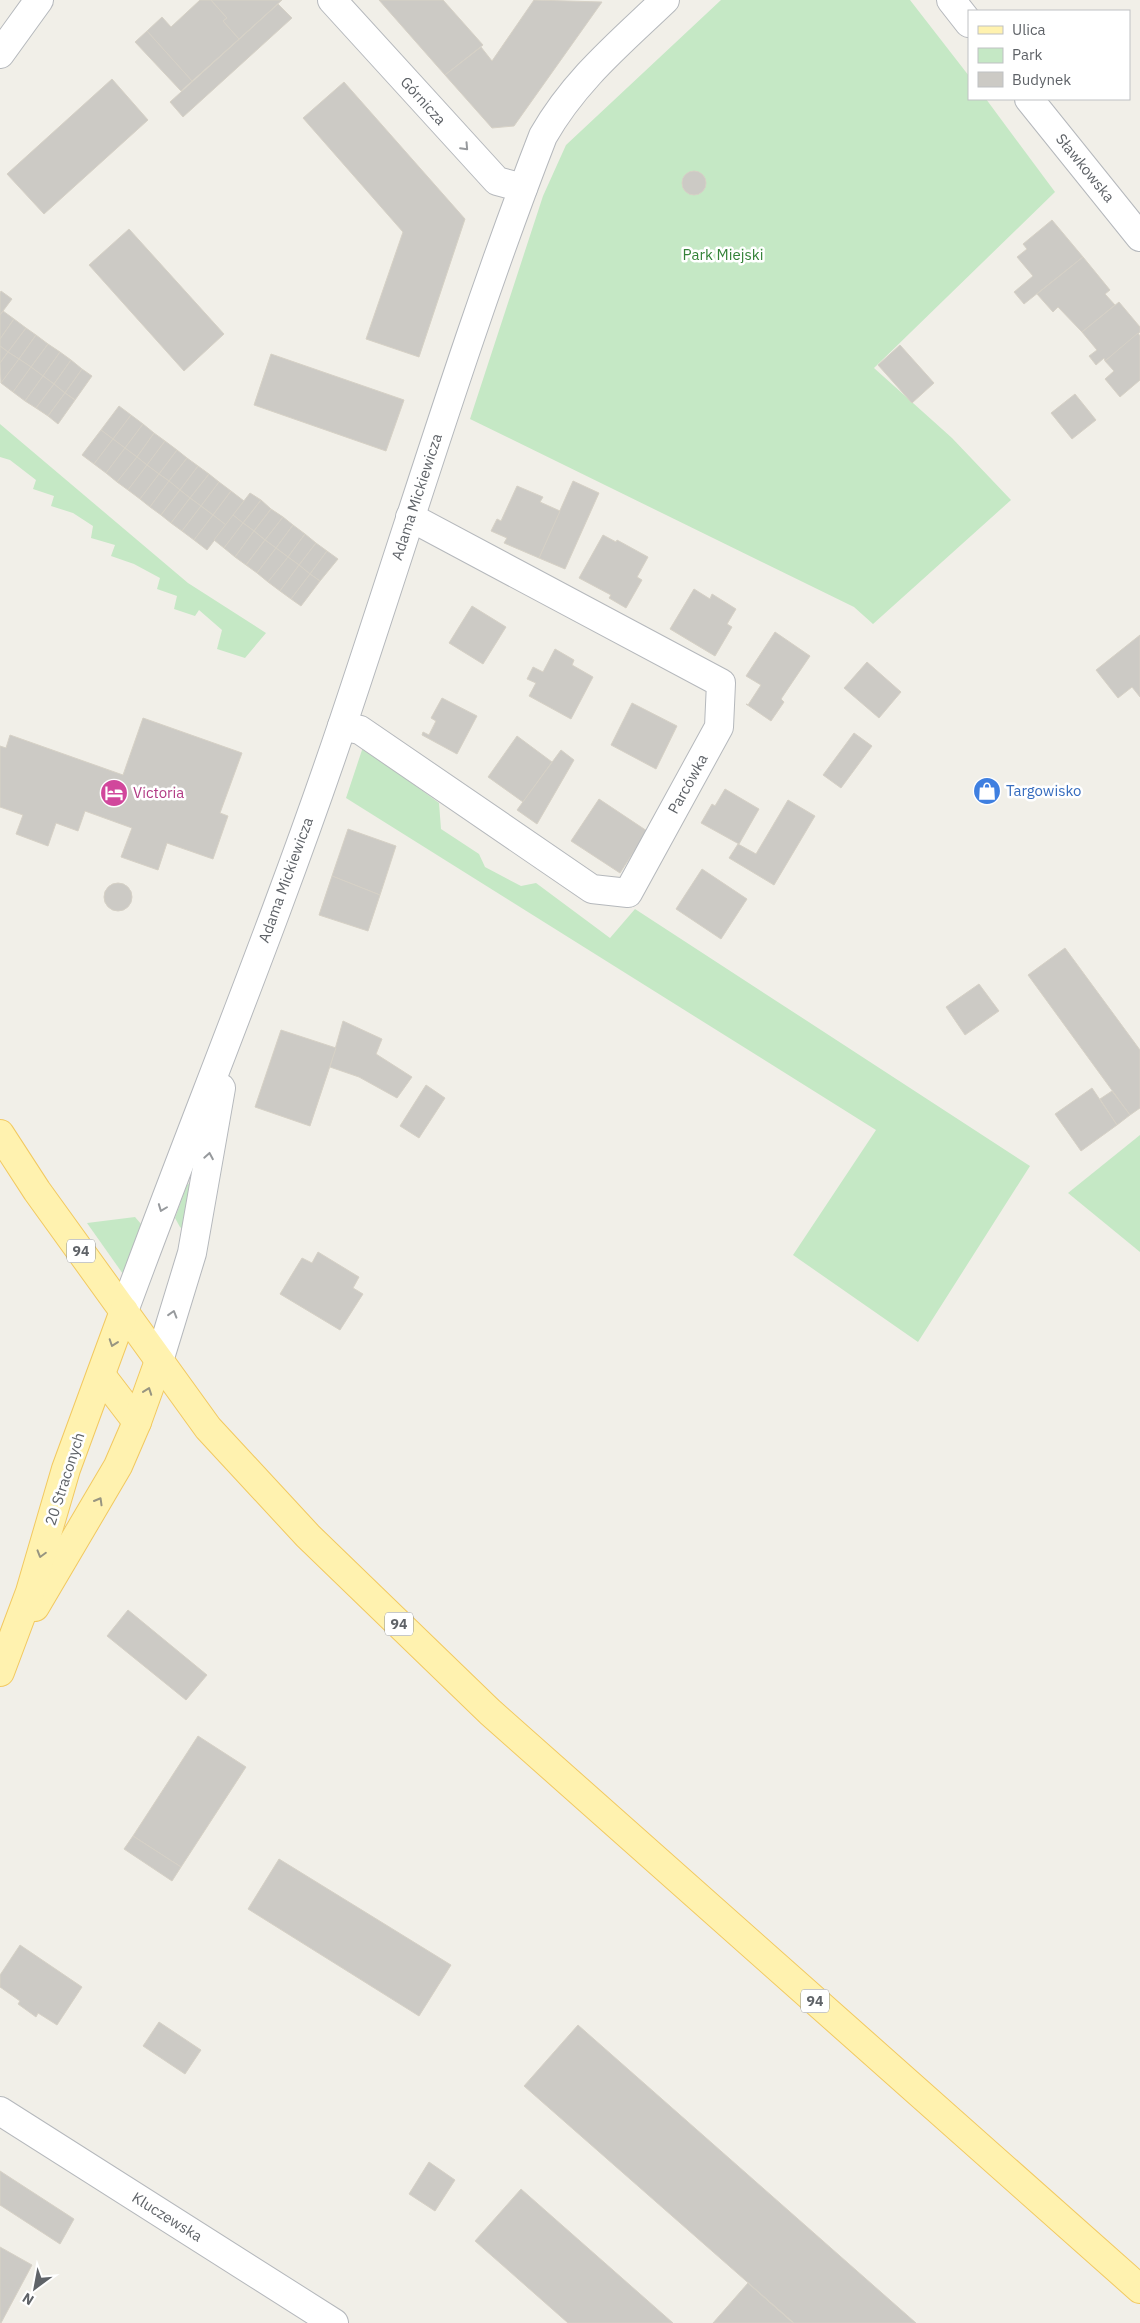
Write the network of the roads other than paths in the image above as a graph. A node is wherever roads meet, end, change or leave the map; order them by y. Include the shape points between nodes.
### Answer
1 (39, 0) edge
2 (332, 0) edge
3 (665, 0) edge
4 (950, 0) edge
5 (968, 22) edge
6 (0, 54) edge
7 (1030, 100) edge
8 (523, 188) junction
9 (1140, 237) edge
10 (410, 517) junction
11 (342, 726) junction
12 (231, 1032) junction
13 (0, 1134) edge
14 (124, 1311) junction
15 (159, 1361) junction
16 (101, 1376) junction
17 (137, 1422) junction
18 (3, 1655) edge
19 (0, 2110) edge
20 (1140, 2289) edge
21 (334, 2323) edge

1 - 6 street
2 -> 8 street, Górnicza via 497,181
3 - 8 street, Adama Mickiewicza via 582,79 560,106 543,136
4 - 5 street
7 - 9 street, Sławkowska
8 - 10 street, Adama Mickiewicza
10 - 11 street, Adama Mickiewicza
10 - 11 street, Parcówka via 721,683 719,727 628,892 592,889 360,730
11 - 12 street, Adama Mickiewicza
12 -> 14 street, Adama Mickiewicza
15 -> 12 street, Adama Mickiewicza via 192,1253
13 - 14 main road, 94
14 - 15 main road, 94
14 -> 16 main road, 20 Straconych
17 -> 15 main road, 20 Straconych
15 - 20 main road, 94 via 208,1428 272,1498 490,1712
16 - 17 main road
16 -> 18 main road, 20 Straconych via 66,1469 30,1592
18 -> 17 main road, 20 Straconych via 100,1498
19 - 21 street, Kluczewska

